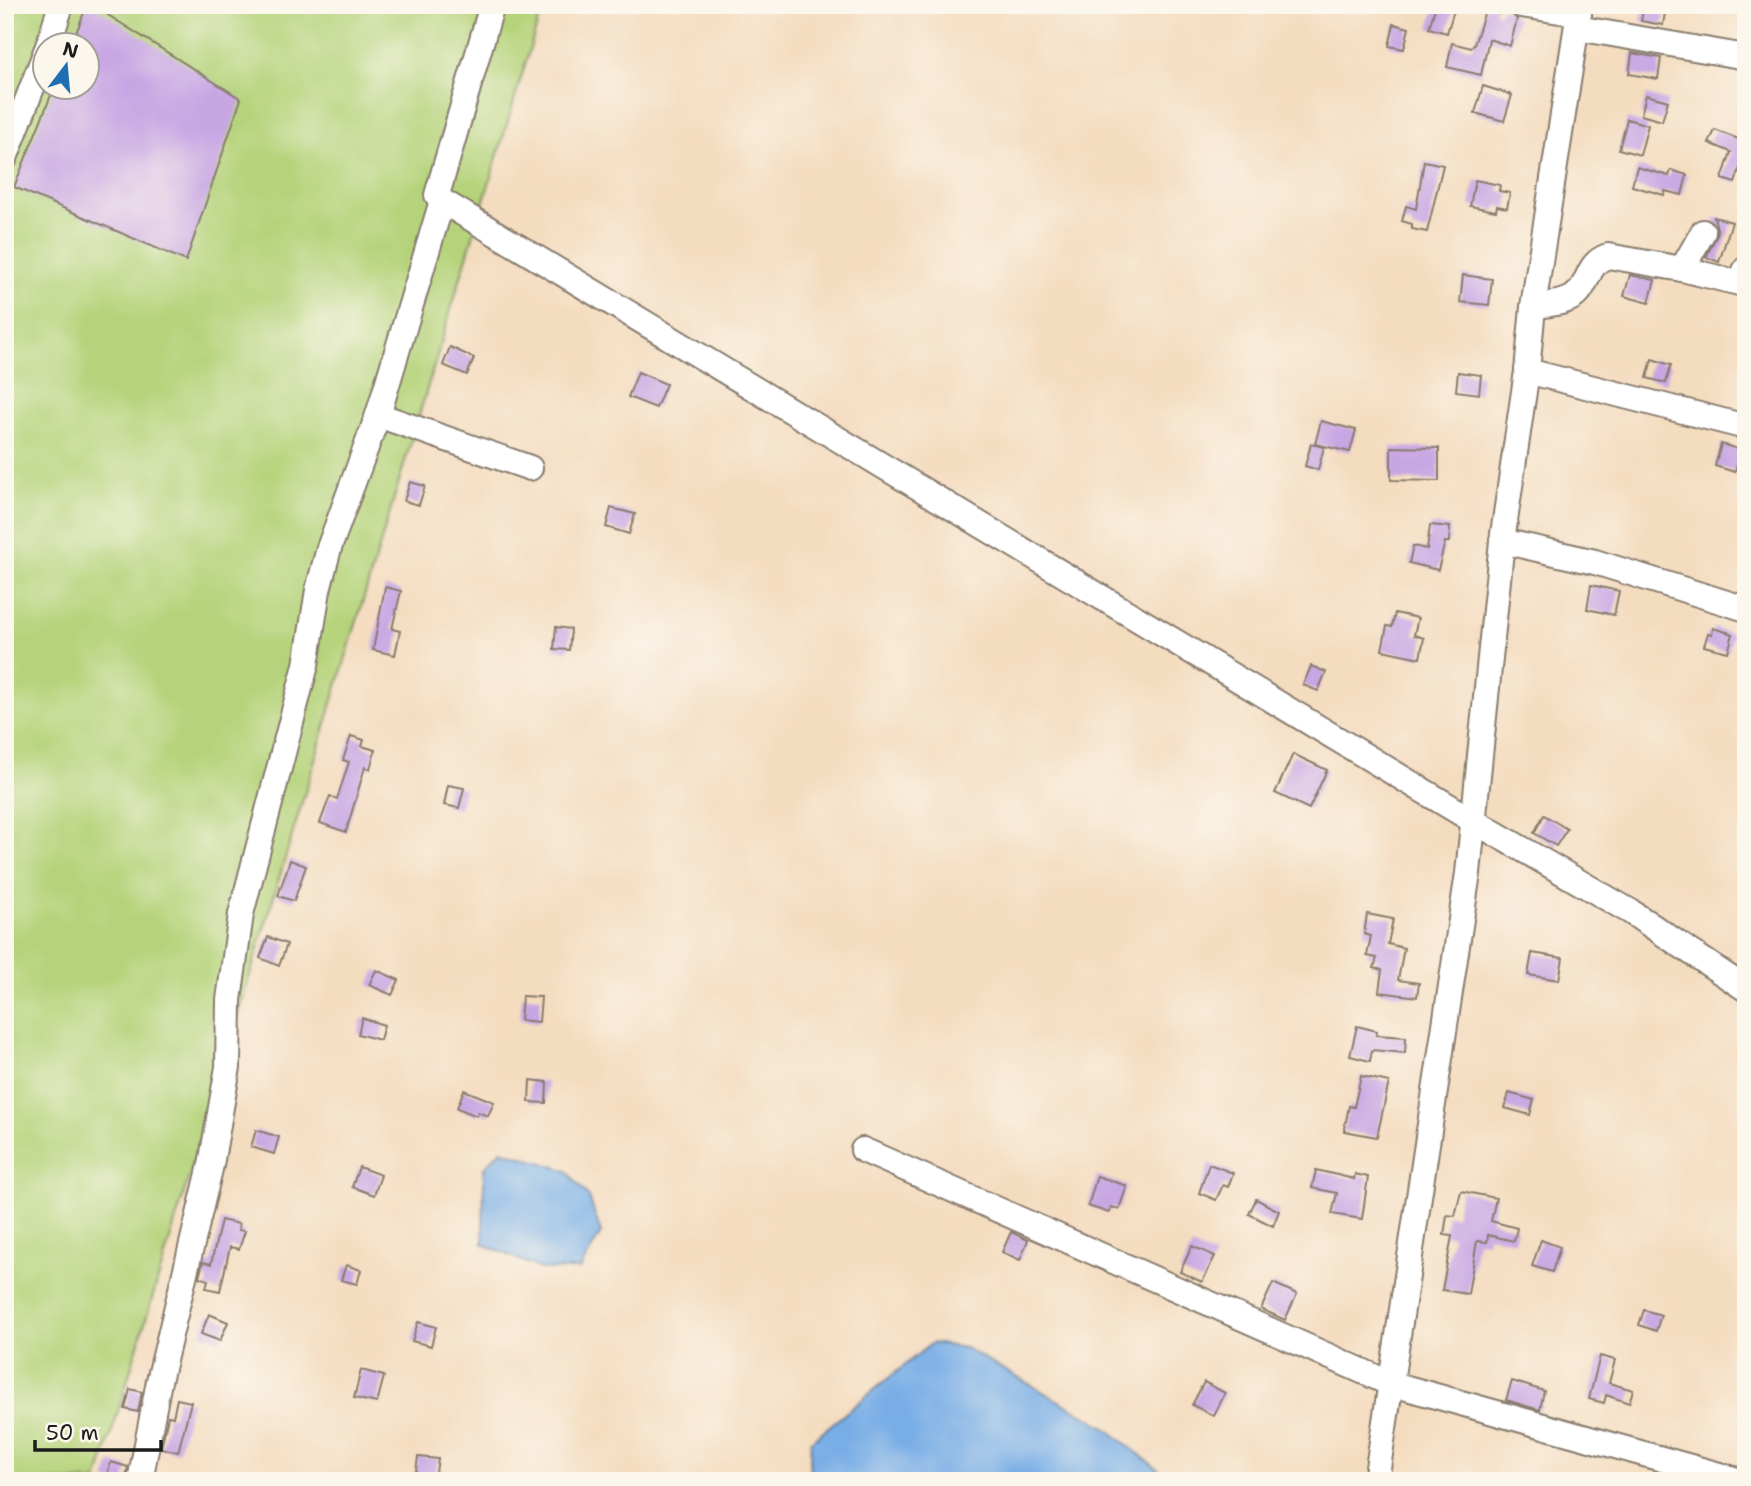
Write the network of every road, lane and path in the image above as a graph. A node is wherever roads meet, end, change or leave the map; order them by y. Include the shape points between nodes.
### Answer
1 (61, 5) edge
2 (492, 5) edge
3 (1521, 5) edge
4 (1578, 16) edge
5 (52, 32) edge
6 (1746, 57) edge
7 (32, 88) edge
8 (5, 158) edge
9 (442, 201) junction
10 (1703, 232) dead end
11 (1682, 269) junction
12 (1746, 269) edge
13 (1533, 307) junction
14 (1527, 371) junction
15 (378, 415) junction
16 (1746, 427) edge
17 (530, 468) dead end
18 (1502, 541) junction
19 (1746, 609) edge
20 (1472, 820) junction
21 (1746, 989) edge
22 (863, 1150) dead end
23 (1389, 1383) junction
24 (140, 1481) edge
25 (1376, 1481) edge
26 (1741, 1481) edge

1 - 5 street
2 - 9 street via 437,195
3 - 4 street
4 - 6 street
4 - 13 street
7 - 8 street
9 - 15 street
9 - 20 street
10 - 11 street
11 - 12 street via 1739,284
11 - 13 street via 1608,256 1593,265 1577,294
13 - 14 street
14 - 16 street
14 - 18 street
15 - 17 street
15 - 24 street via 317,590 306,665 241,914 229,1000 228,1067 211,1166
18 - 19 street via 1619,569
18 - 20 street
20 - 21 street via 1631,912
20 - 23 street via 1468,873
22 - 23 street
23 - 25 street
23 - 26 street

